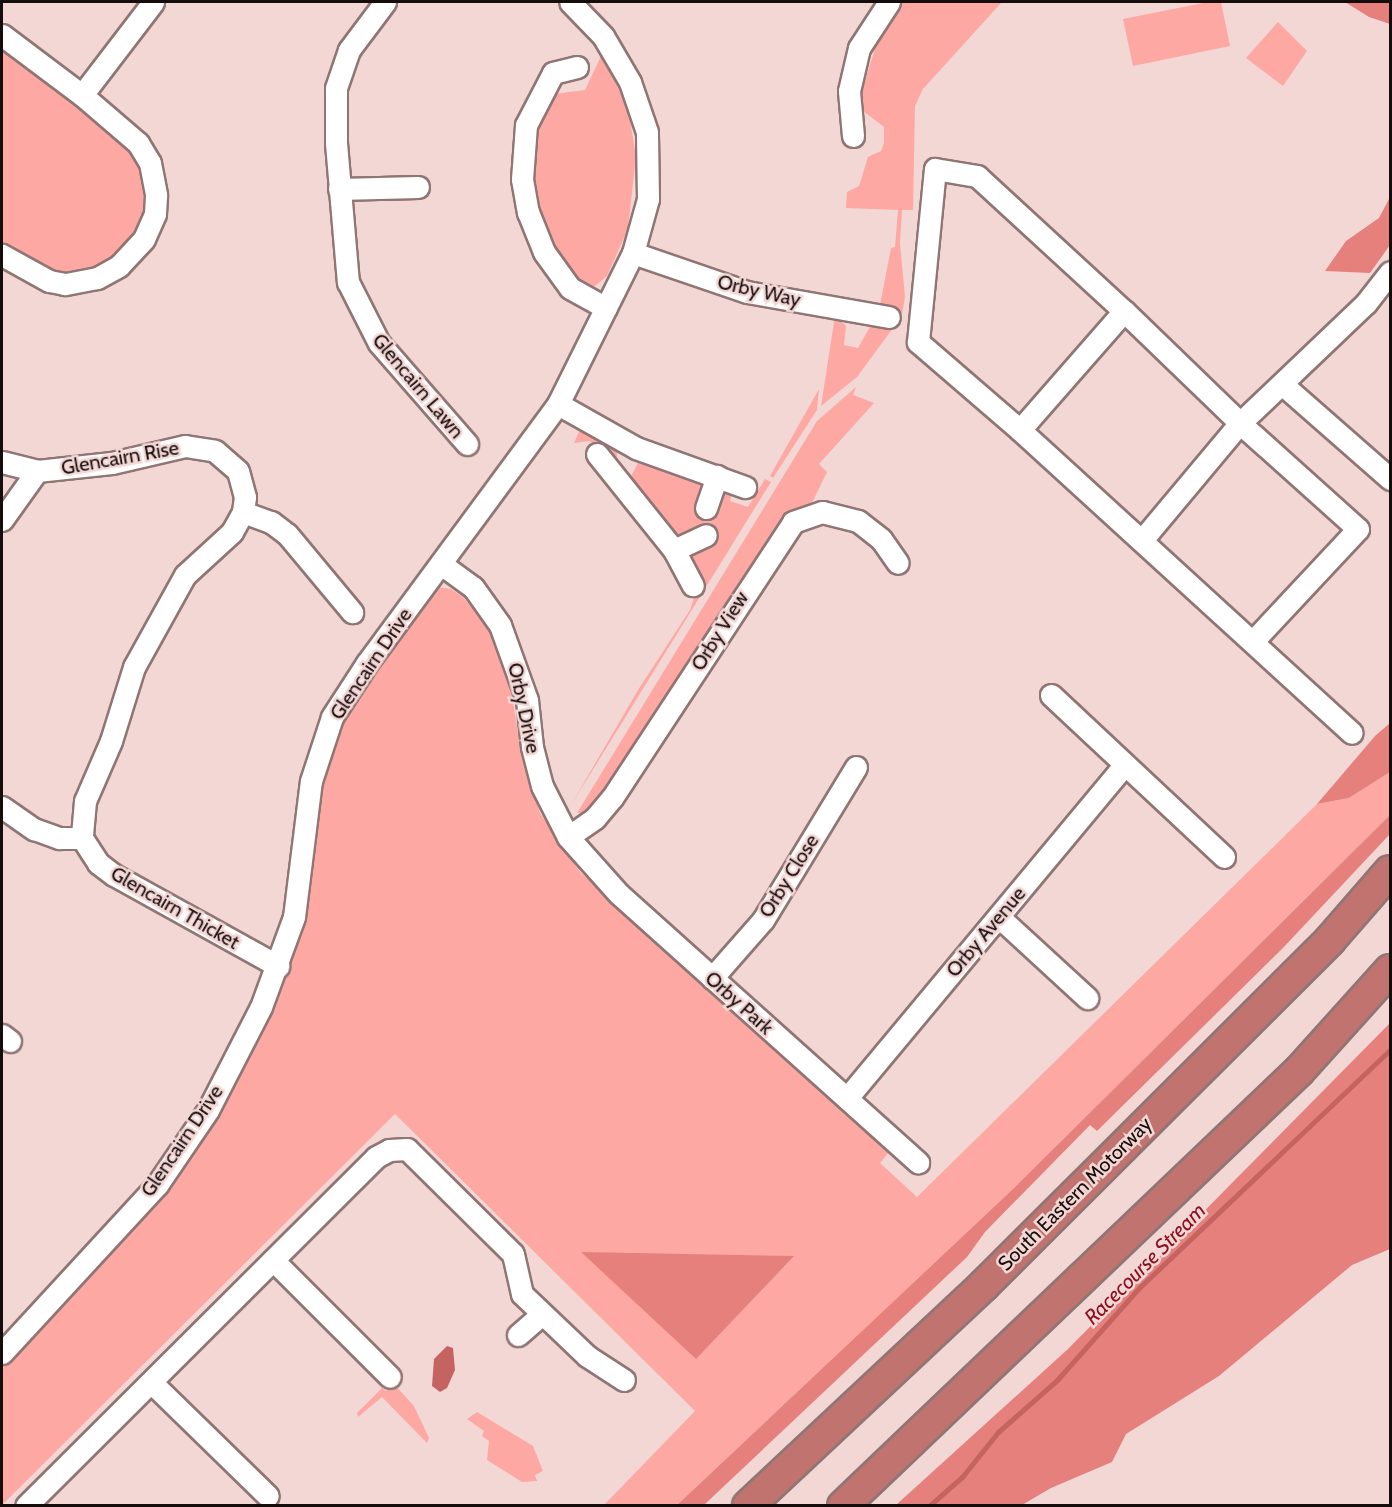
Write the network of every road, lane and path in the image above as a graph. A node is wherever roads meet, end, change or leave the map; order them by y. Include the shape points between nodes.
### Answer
1 (153, 2) edge
2 (385, 2) edge
3 (570, 2) edge
4 (889, 2) edge
5 (2, 35) edge
6 (577, 67) dead end
7 (82, 95) junction
8 (853, 136) dead end
9 (418, 187) dead end
10 (339, 189) junction
11 (633, 253) junction
12 (2, 255) edge
13 (1390, 272) edge
14 (606, 308) junction
15 (1124, 311) junction
16 (889, 317) dead end
17 (1282, 384) junction
18 (558, 404) junction
19 (1240, 423) junction
20 (1020, 430) junction
21 (467, 444) dead end
22 (636, 448) junction
23 (597, 454) dead end
24 (2, 462) edge
25 (37, 471) junction
26 (614, 471) junction
27 (717, 476) junction
28 (1390, 479) edge
29 (745, 487) dead end
30 (706, 508) dead end
31 (243, 512) junction
32 (2, 520) edge
33 (706, 535) dead end
34 (1142, 540) junction
35 (674, 550) junction
36 (898, 563) dead end
37 (441, 564) junction
38 (693, 585) dead end
39 (352, 612) dead end
40 (1254, 640) junction
41 (1051, 695) dead end
42 (1352, 733) dead end
43 (1124, 765) junction
44 (856, 767) dead end
45 (2, 807) edge
46 (568, 837) junction
47 (82, 838) junction
48 (1224, 857) dead end
49 (1390, 871) edge
50 (999, 917) junction
51 (278, 966) junction
52 (1390, 970) edge
53 (712, 978) junction
54 (1087, 998) dead end
55 (847, 1098) junction
56 (918, 1162) dead end
57 (273, 1260) junction
58 (541, 1315) junction
59 (518, 1335) dead end
60 (2, 1353) edge
61 (390, 1377) dead end
62 (624, 1380) dead end
63 (151, 1382) junction
64 (268, 1496) dead end
65 (28, 1505) edge
66 (748, 1506) edge
67 (843, 1506) edge

1 - 7 street
2 - 10 street, Glencairn Lawn via 349,50 336,88
3 - 11 street, Glencairn Drive via 603,36 630,82 647,132 648,199
4 - 8 street via 859,48 849,91
5 - 7 street
6 - 14 street via 553,74 526,125 522,179 528,212 544,252 570,288
7 - 12 street via 120,125 145,153 156,185 150,227 119,266 110,273 80,282 49,281
9 - 10 street
10 - 21 street, Glencairn Lawn via 348,282 363,317 396,366
11 - 14 street, Glencairn Drive
11 - 16 street, Orby Way via 747,292
13 - 17 street via 1366,303
14 - 18 street, Glencairn Drive
15 - 19 street
15 - 20 street
15 - 20 street via 977,176 935,169 918,342
17 - 19 street
17 - 28 street
18 - 22 street
18 - 37 street, Glencairn Drive
19 - 34 street
19 - 40 street via 1358,529
20 - 34 street
22 - 26 street
22 - 27 street
23 - 26 street
24 - 25 street
25 - 31 street, Glencairn Rise via 112,463 185,446 214,451 238,471
25 - 32 street, Glencairn Rise
26 - 35 street
27 - 29 street
27 - 30 street
31 - 39 street via 271,522 287,534
31 - 47 street via 232,532 185,575 134,667 111,741 85,801
33 - 35 street
34 - 40 street
35 - 38 street
36 - 46 street, Orby View via 881,539 858,521 822,512 793,522 612,798 595,819
37 - 46 street, Orby Drive via 473,587 500,624 527,700 532,747 542,786
37 - 51 street, Glencairn Drive via 332,717 312,781 294,917
40 - 42 street
41 - 43 street
43 - 48 street
43 - 50 street, Orby Avenue
44 - 53 street, Orby Close via 763,920
45 - 47 street via 34,829 59,838
46 - 53 street, Orby Park via 619,894
47 - 51 street, Glencairn Thicket via 98,863 114,874
49 - 66 highway, South Eastern Motorway via 1330,940 984,1285
50 - 54 street
50 - 55 street, Orby Avenue
51 - 60 street, Glencairn Drive via 208,1110 157,1185
52 - 67 highway via 1299,1071
53 - 55 street, Orby Park
55 - 56 street, Orby Park
57 - 58 street via 376,1157 389,1150 406,1149 513,1254 522,1294
57 - 61 street
57 - 63 street
58 - 59 street
58 - 62 street via 587,1356
63 - 64 street
63 - 65 street

